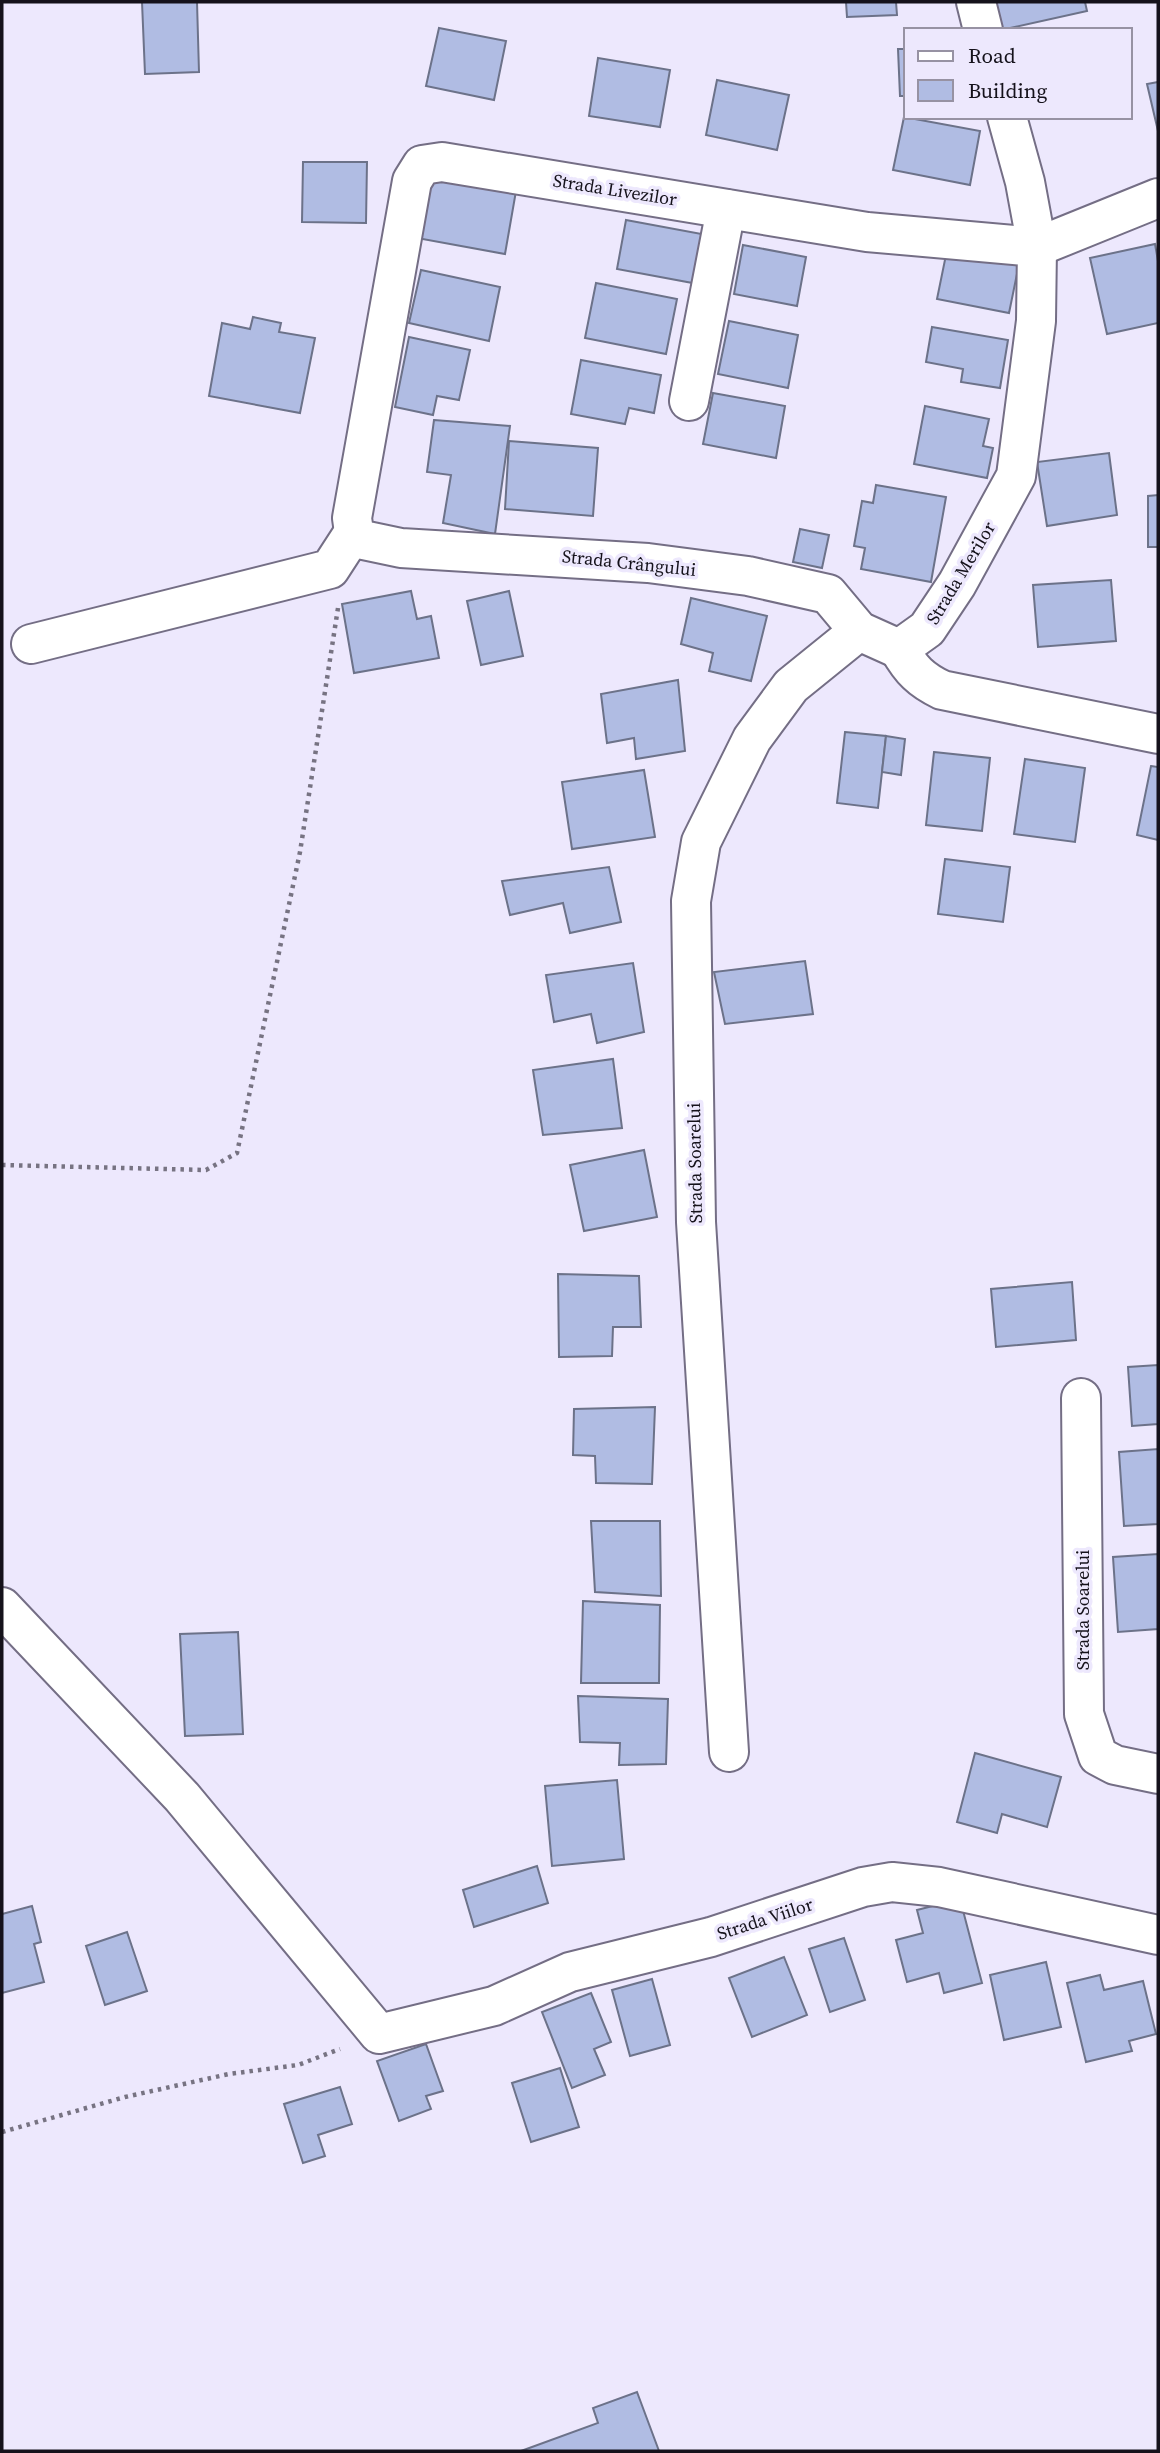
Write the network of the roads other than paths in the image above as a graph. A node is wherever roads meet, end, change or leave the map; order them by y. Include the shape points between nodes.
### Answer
1 (976, 2) edge
2 (982, 28) edge
3 (1008, 119) edge
4 (1158, 198) edge
5 (726, 209) junction
6 (1037, 247) junction
7 (689, 401) dead end
8 (353, 525) junction
9 (859, 631) junction
10 (32, 644) dead end
11 (899, 649) junction
12 (1158, 733) edge
13 (1082, 1398) dead end
14 (2, 1607) edge
15 (729, 1752) dead end
16 (1158, 1774) edge
17 (1158, 1934) edge

1 - 2 street
3 - 6 street
4 - 6 street, Strada Livezilor
5 - 6 street, Strada Livezilor via 867,232
5 - 7 street
5 - 8 street, Strada Livezilor via 442,162 422,165 412,181
6 - 11 street, Strada Merilor via 1036,321 1016,476 927,629
8 - 9 street, Strada Crângului via 363,540 401,548 648,563 748,576 828,594
8 - 10 street via 330,569
9 - 11 street, Strada Crângului
9 - 15 street, Strada Soarelui via 791,686 752,738 701,842 691,901 696,1222
11 - 12 street via 910,669 943,690
13 - 16 street, Strada Soarelui via 1084,1714 1098,1756 1115,1765
14 - 17 street, Strada Viilor via 182,1797 379,2034 494,2006 570,1972 710,1937 863,1887 892,1882 939,1887

